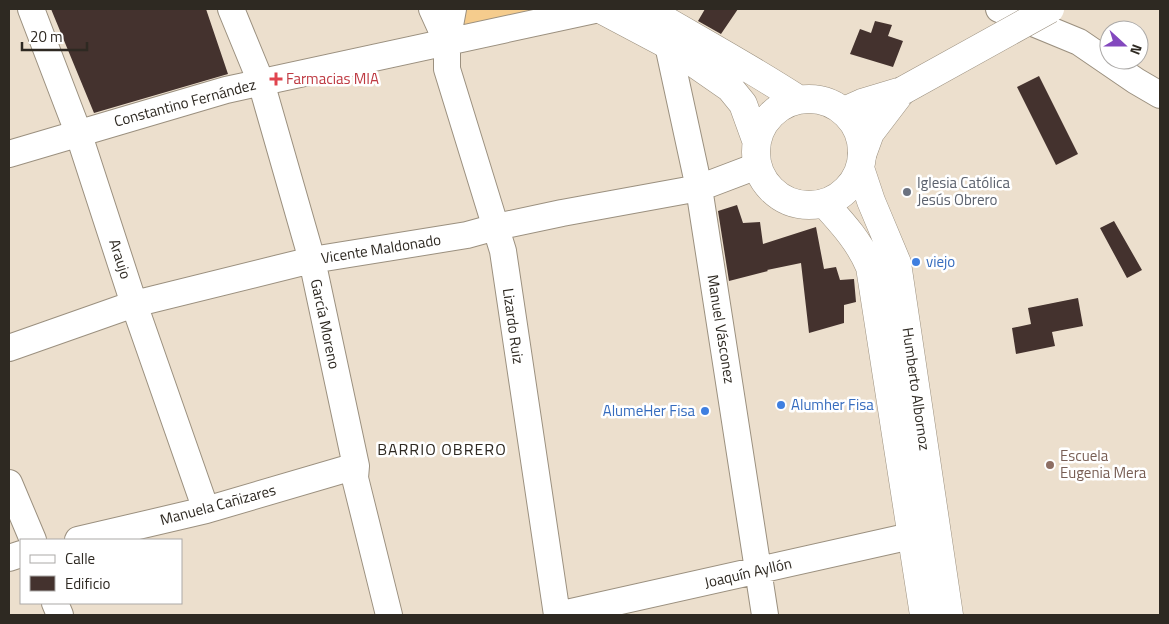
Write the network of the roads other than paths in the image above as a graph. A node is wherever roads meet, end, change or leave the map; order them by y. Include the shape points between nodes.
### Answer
1 (31, 9) edge
2 (232, 9) edge
3 (432, 9) edge
4 (453, 9) edge
5 (599, 9) edge
6 (646, 9) edge
7 (999, 9) edge
8 (1050, 9) edge
9 (447, 42) junction
10 (668, 45) junction
11 (262, 82) junction
12 (902, 91) junction
13 (1160, 95) edge
14 (798, 99) junction
15 (844, 111) junction
16 (78, 132) junction
17 (756, 140) junction
18 (9, 154) edge
19 (861, 162) junction
20 (757, 166) junction
21 (699, 188) junction
22 (824, 203) junction
23 (496, 227) junction
24 (312, 260) junction
25 (134, 304) junction
26 (9, 348) edge
27 (356, 466) junction
28 (9, 483) edge
29 (206, 510) junction
30 (924, 534) junction
31 (33, 539) edge
32 (82, 539) edge
33 (758, 571) junction
34 (390, 615) edge
35 (558, 615) edge
36 (764, 615) edge
37 (924, 615) edge
38 (949, 615) edge

1 - 16 street, Araujo
2 - 11 street, García Moreno
3 - 9 street, Lizardo Ruiz
4 - 9 street, Lizardo Ruiz
5 - 9 street, Constantino Fernández
5 - 10 main road
6 - 14 main road
7 - 13 street via 1079,42
8 - 12 main road, bridge
9 - 11 street, Constantino Fernández
9 - 23 street, Lizardo Ruiz via 447,69
10 - 17 main road via 730,88 743,104
10 - 21 street, Manuel Vásconez
11 - 16 street, Constantino Fernández
11 - 24 street, García Moreno
12 - 15 main road
12 - 19 main road via 870,133
14 - 15 main road via 814,98
14 - 17 main road via 772,113
15 - 19 main road via 861,139
16 - 18 street, Constantino Fernández
16 - 25 street, Araujo
17 - 20 main road
19 - 22 main road via 852,184 840,196
19 - 30 main road, Humberto Albornoz via 870,200 897,263
20 - 21 street, Vicente Maldonado
20 - 22 main road via 764,182 776,194 807,206
21 - 23 street, Vicente Maldonado
21 - 33 street, Manuel Vásconez
22 - 30 main road, Humberto Albornoz via 862,249 870,267
23 - 24 street, Vicente Maldonado
23 - 35 street, Lizardo Ruiz
24 - 25 street, Vicente Maldonado
24 - 27 street, García Moreno
25 - 26 street, Vicente Maldonado
25 - 29 street, Araujo
27 - 29 street, Manuela Cañizares
27 - 34 street, García Moreno via 355,478
28 - 31 street
29 - 32 street, Manuela Cañizares
30 - 33 street, Joaquín Ayllón
30 - 37 main road, Humberto Albornoz
30 - 38 main road, Humberto Albornoz
33 - 35 street, Joaquín Ayllón
33 - 36 street, Manuel Vásconez

